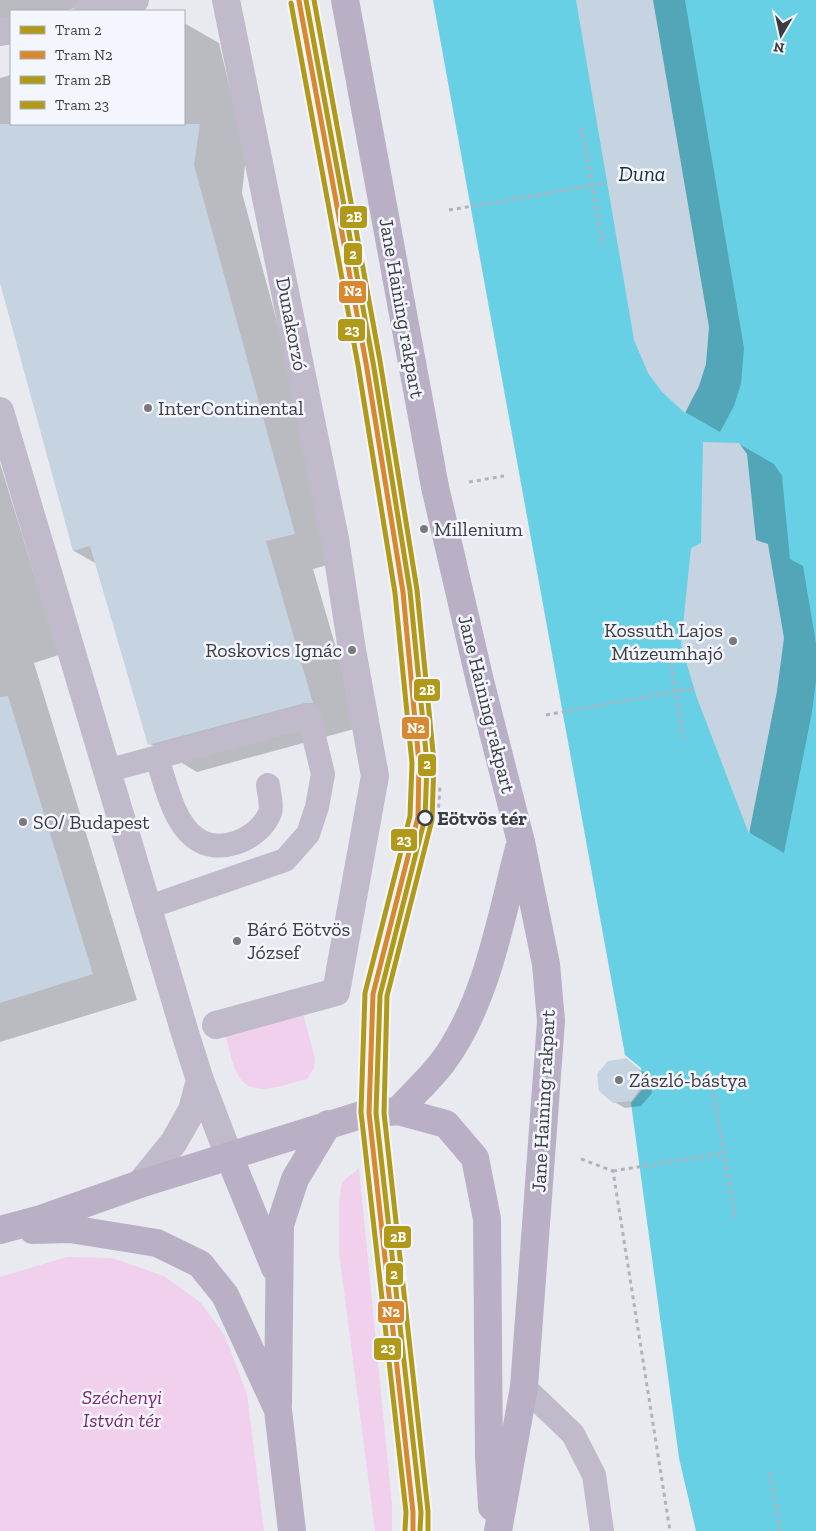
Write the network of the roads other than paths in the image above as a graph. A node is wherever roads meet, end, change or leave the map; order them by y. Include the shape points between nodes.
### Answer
1 (135, 0) edge
2 (226, 0) edge
3 (345, 0) edge
4 (92, 10) edge
5 (0, 411) edge
6 (157, 758) junction
7 (106, 771) junction
8 (268, 785) dead end
9 (521, 842) junction
10 (146, 908) junction
11 (216, 1024) dead end
12 (200, 1080) junction
13 (398, 1111) junction
14 (328, 1124) junction
15 (229, 1156) junction
16 (140, 1184) junction
17 (0, 1231) edge
18 (279, 1279) junction
19 (524, 1387) junction
20 (278, 1410) junction
21 (292, 1531) edge
22 (493, 1531) edge
23 (498, 1531) edge
24 (602, 1531) edge

1 - 4 street
2 - 11 street, Dunakorzó via 335,539 375,776 336,992
3 - 9 main road, Jane Haining rakpart via 435,487
5 - 7 street
6 - 7 lane
6 - 8 lane via 180,821 194,838 214,846 235,844 256,832 270,815
6 - 10 lane via 309,716 323,774 308,834 285,860
7 - 10 street
9 - 13 main road via 483,983 465,1025 442,1063
9 - 19 main road, Jane Haining rakpart via 546,964 550,1021
10 - 12 street
12 - 15 street
12 - 16 street via 192,1110 174,1142
13 - 14 main road via 361,1115
13 - 22 main road via 446,1124 475,1158 487,1219 489,1457
14 - 15 main road
14 - 18 main road via 289,1193 280,1225
15 - 16 main road
15 - 18 main road
16 - 17 main road
17 - 20 main road via 70,1230 158,1243 200,1264 225,1295
18 - 20 main road
19 - 23 main road, Jane Haining rakpart
19 - 24 lane via 574,1434 594,1475
20 - 21 main road

